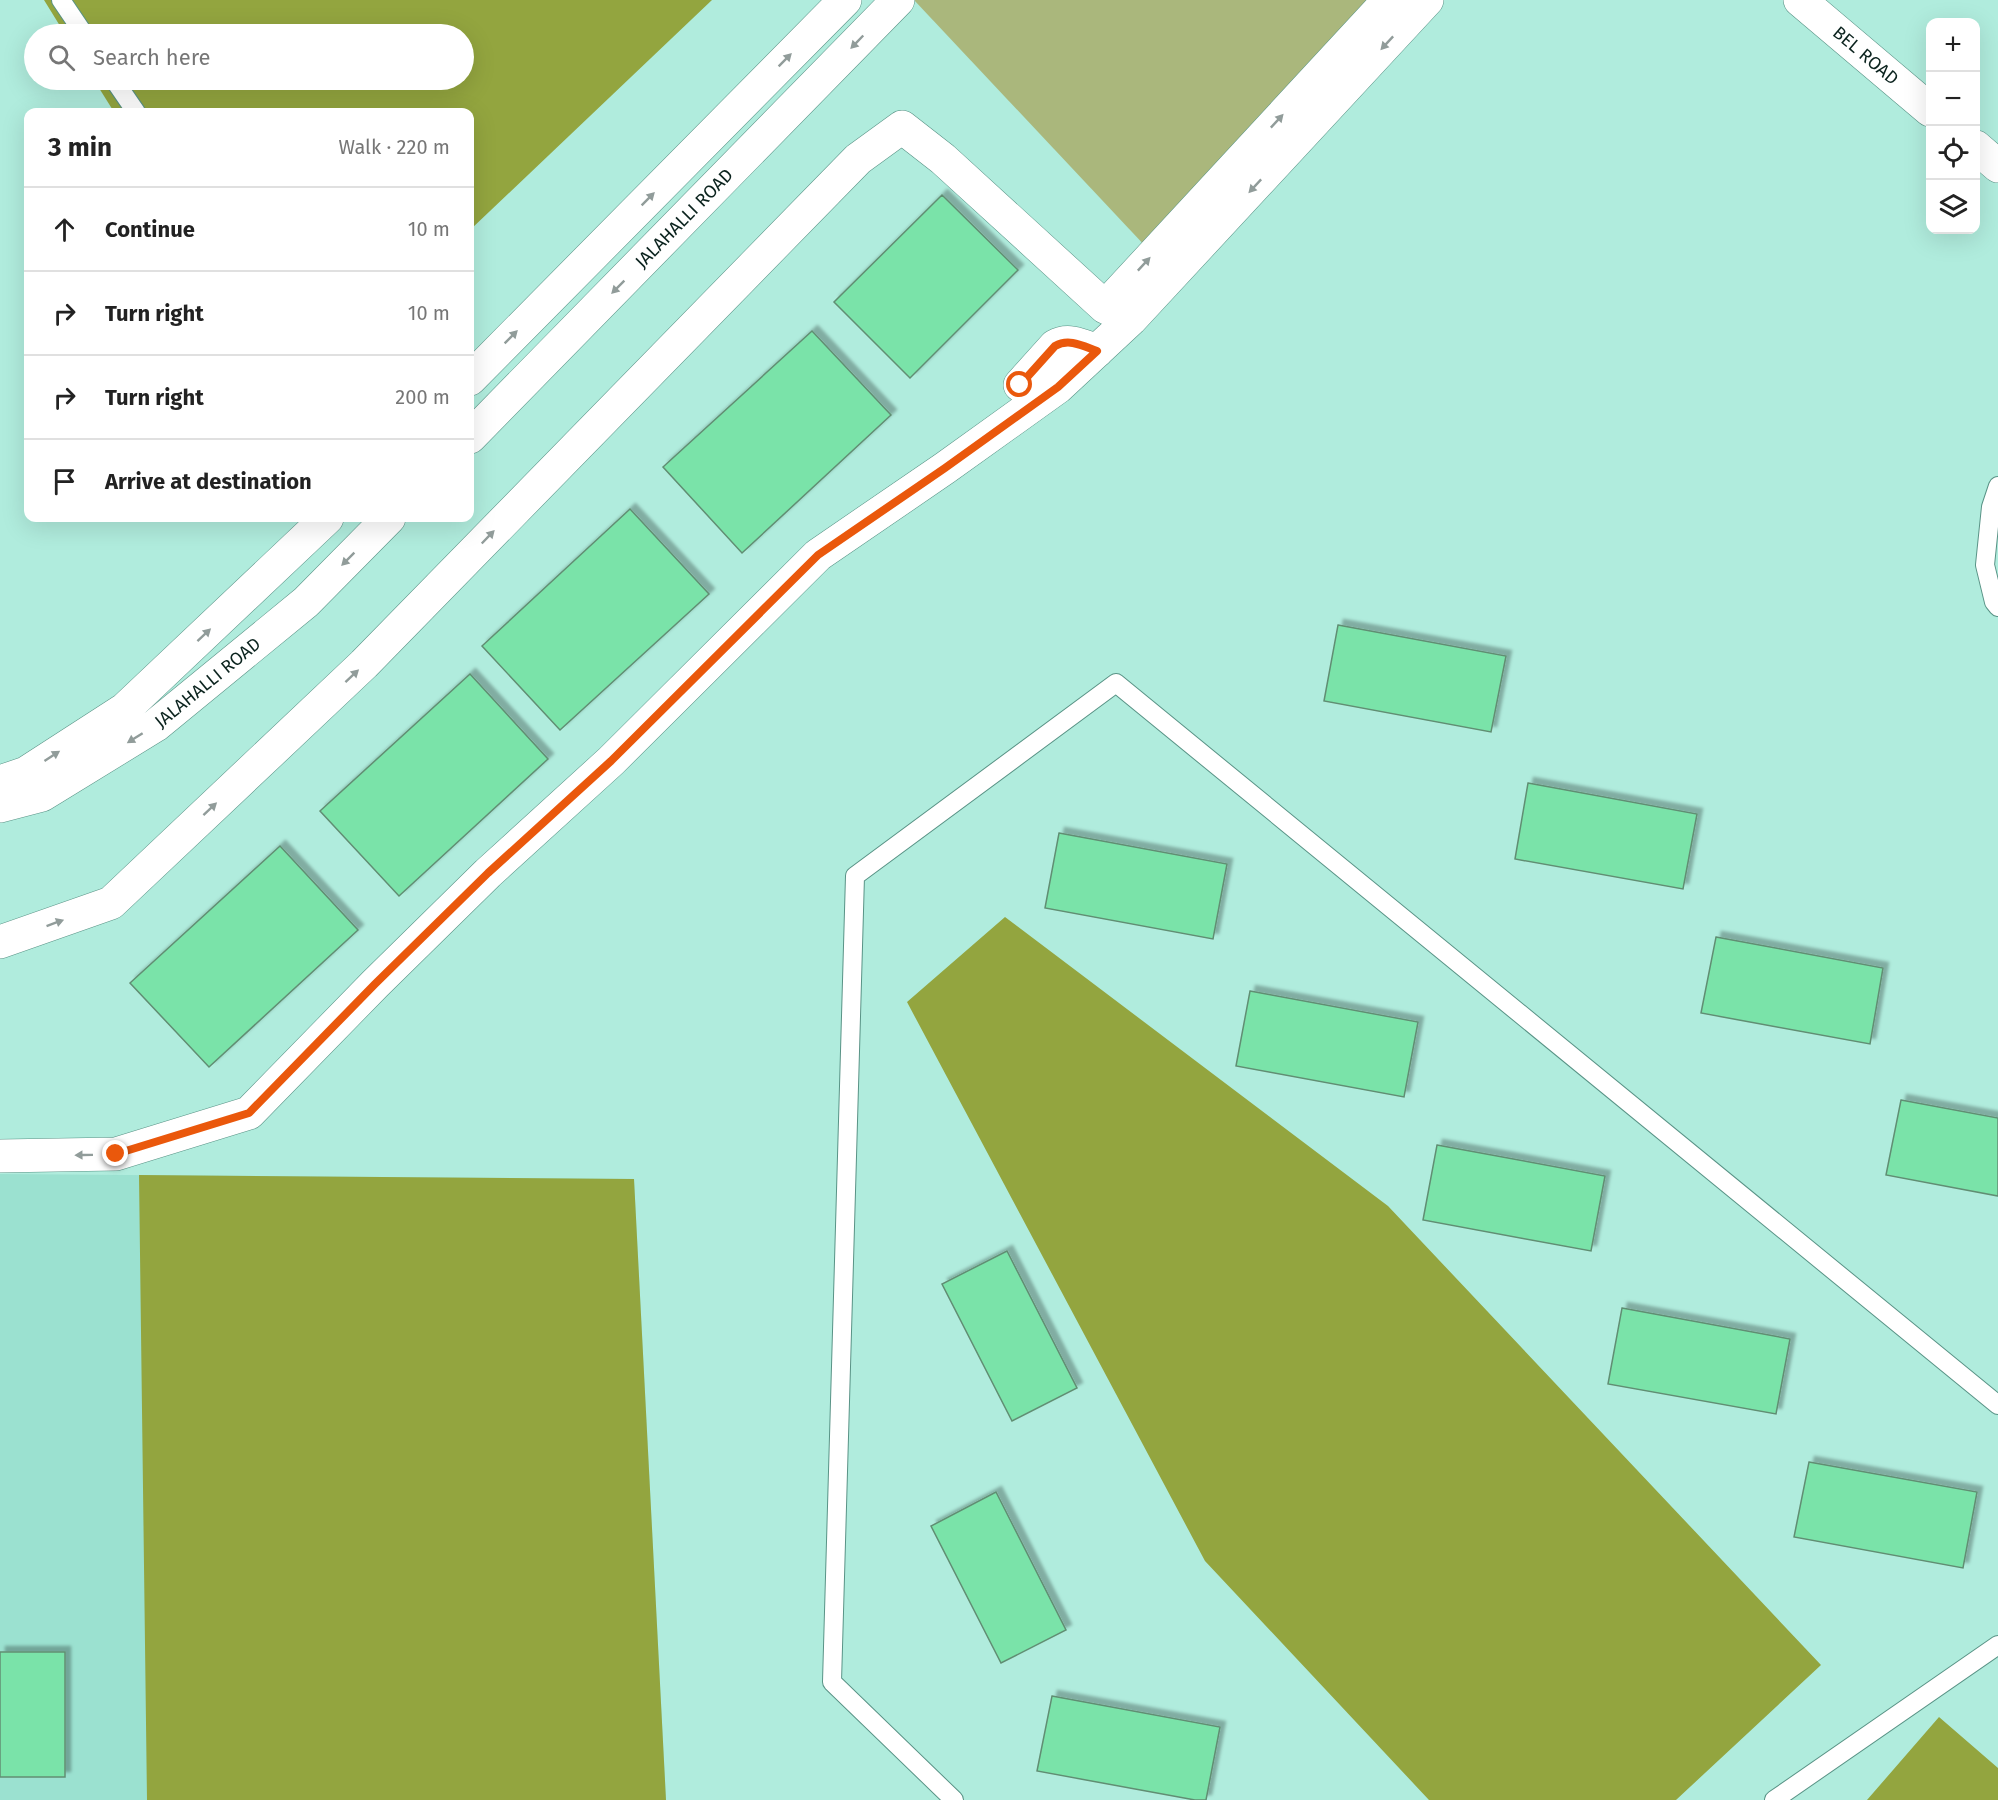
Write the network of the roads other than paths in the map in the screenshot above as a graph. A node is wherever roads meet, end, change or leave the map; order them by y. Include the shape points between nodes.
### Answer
1 (62, 0) edge
2 (845, 0) edge
3 (898, 0) edge
4 (1389, 0) edge
5 (1427, 0) edge
6 (1800, 0) edge
7 (78, 24) edge
8 (121, 90) edge
9 (1926, 107) edge
10 (133, 108) edge
11 (1980, 150) edge
12 (1998, 166) edge
13 (1118, 313) junction
14 (1097, 351) junction
15 (474, 375) edge
16 (1020, 385) dead end
17 (474, 432) edge
18 (1998, 486) edge
19 (323, 522) edge
20 (385, 522) edge
21 (1998, 607) edge
22 (0, 782) edge
23 (0, 806) edge
24 (0, 942) edge
25 (0, 1155) edge
26 (1998, 1405) edge
27 (1998, 1645) edge
28 (954, 1800) edge
29 (1774, 1800) edge

1 - 7 lane
15 -> 2 street
3 -> 17 street, JALAHALLI ROAD
13 -> 4 street
5 -> 13 street
6 - 9 street, BEL ROAD
8 - 10 lane
11 - 12 street
13 - 14 street
24 -> 13 street via 111,903 364,664 858,159 902,127
14 - 16 street via 1061,342
14 -> 25 street via 1058,387 818,555 611,761 399,960 249,1113 116,1154
18 - 21 lane via 1991,507 1985,565
22 -> 19 street, JALAHALLI ROAD via 26,773 125,709
20 -> 23 street, JALAHALLI ROAD via 306,602 156,725 42,795
26 - 28 lane via 1116,683 855,876 832,1682
27 - 29 lane

